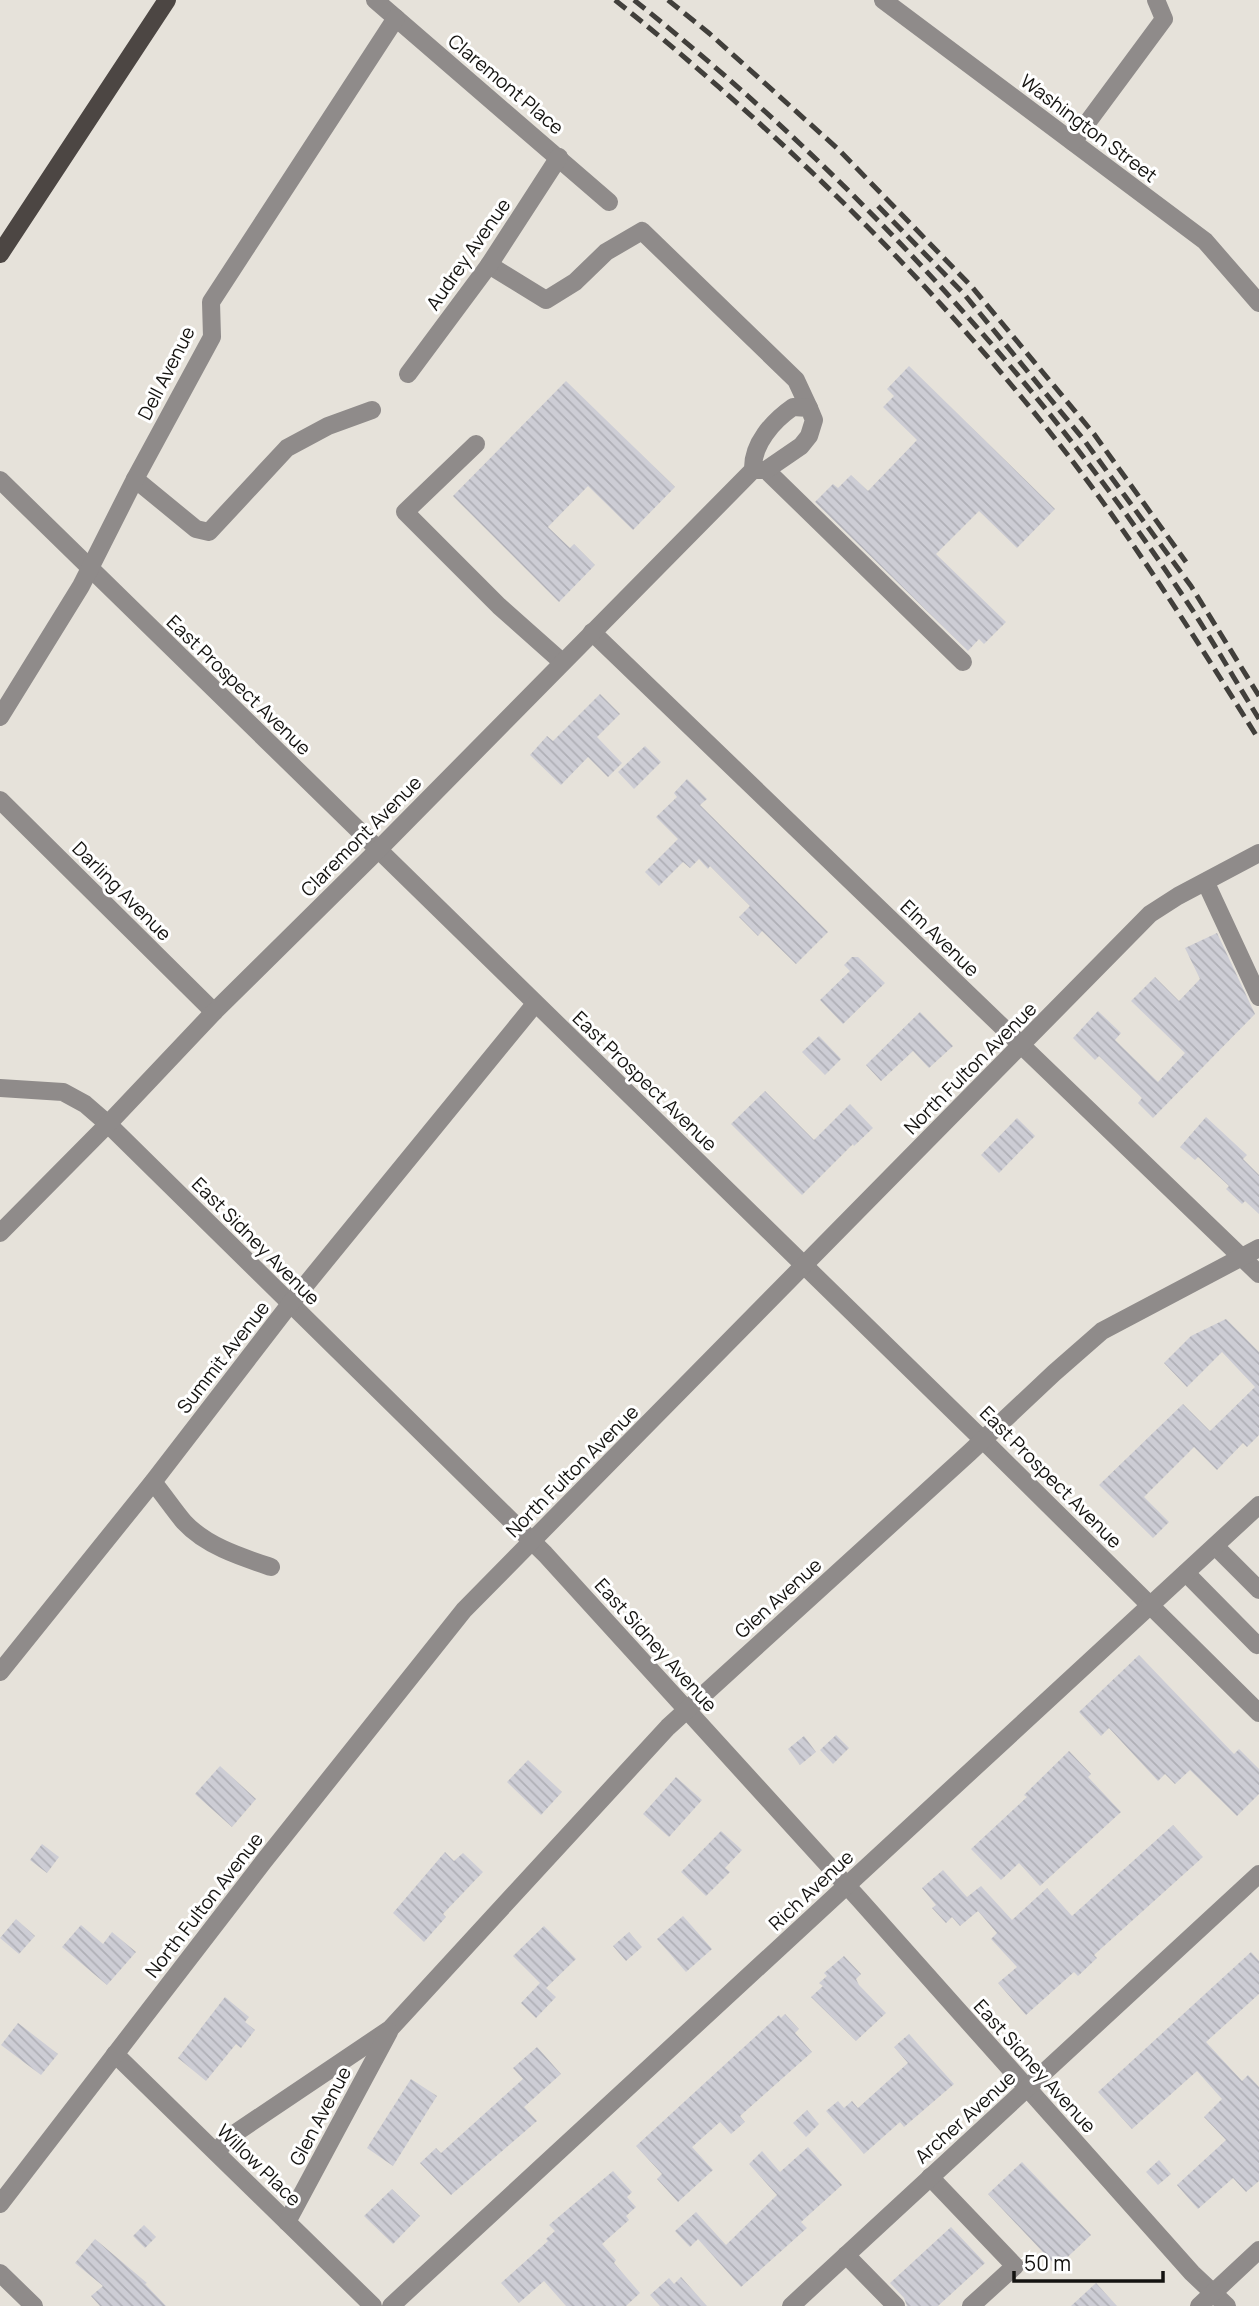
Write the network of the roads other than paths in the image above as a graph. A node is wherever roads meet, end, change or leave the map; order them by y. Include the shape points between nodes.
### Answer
1 (167, 0) edge
2 (375, 0) edge
3 (883, 0) edge
4 (1156, 0) edge
5 (396, 18) junction
6 (1073, 142) junction
7 (559, 157) junction
8 (609, 202) dead end
9 (0, 254) edge
10 (489, 265) junction
11 (1259, 303) edge
12 (408, 374) dead end
13 (809, 408) junction
14 (372, 410) dead end
15 (476, 444) dead end
16 (759, 470) junction
17 (135, 479) junction
18 (0, 480) edge
19 (90, 570) junction
20 (592, 632) junction
21 (562, 662) junction
22 (963, 662) dead end
23 (0, 717) edge
24 (0, 800) edge
25 (378, 850) junction
26 (1259, 853) edge
27 (1206, 883) junction
28 (1259, 997) edge
29 (535, 1004) junction
30 (214, 1012) junction
31 (1022, 1046) junction
32 (0, 1088) edge
33 (108, 1124) junction
34 (0, 1233) edge
35 (1259, 1248) edge
36 (1242, 1258) junction
37 (805, 1266) junction
38 (1259, 1274) edge
39 (290, 1304) junction
40 (983, 1440) junction
41 (153, 1482) junction
42 (1259, 1505) edge
43 (532, 1541) junction
44 (1215, 1546) junction
45 (271, 1567) dead end
46 (1186, 1573) junction
47 (1259, 1590) edge
48 (1150, 1605) junction
49 (1259, 1644) edge
50 (0, 1672) edge
51 (686, 1710) junction
52 (1259, 1713) edge
53 (1259, 1874) edge
54 (846, 1886) junction
55 (390, 2029) junction
56 (115, 2054) junction
57 (1027, 2089) junction
58 (216, 2152) junction
59 (930, 2177) junction
60 (0, 2204) edge
61 (287, 2222) junction
62 (1259, 2250) edge
63 (846, 2255) junction
64 (0, 2273) edge
65 (1214, 2292) junction
66 (34, 2306) edge
67 (373, 2306) edge
68 (391, 2306) edge
69 (791, 2306) edge
70 (896, 2306) edge
71 (971, 2306) edge
72 (1199, 2306) edge
73 (1227, 2306) edge

1 - 9 main road
2 - 5 street, Claremont Place
3 - 6 street, Washington Street
4 - 6 street via 1164,19
5 - 7 street, Claremont Place
5 - 17 street, Dell Avenue via 211,302 212,337
6 - 11 street, Washington Street via 1205,241
7 - 8 street, Claremont Place
7 - 10 street, Audrey Avenue
10 - 12 street, Audrey Avenue
10 - 13 street via 546,300 575,282 606,252 642,231 796,380
13 - 16 street, Claremont Avenue via 814,420 801,446
13 - 16 street, Claremont Avenue via 793,407 772,425 752,456
14 - 17 street via 328,426 288,448 209,532 196,528
15 - 21 street via 405,512 499,607
16 - 20 street, Claremont Avenue
16 - 22 street
17 - 19 street, Dell Avenue
18 - 19 street, East Prospect Avenue
19 - 23 street, Dell Avenue
19 - 25 street, East Prospect Avenue
20 - 21 street, Claremont Avenue
20 - 31 street, Elm Avenue
21 - 25 street, Claremont Avenue
24 - 30 street, Darling Avenue
25 - 29 street, East Prospect Avenue
25 - 30 street, Claremont Avenue
26 - 27 street, North Fulton Avenue
27 - 28 street
27 - 31 street, North Fulton Avenue via 1150,914
29 - 37 street, East Prospect Avenue
29 - 39 street, Summit Avenue
30 - 33 street, Claremont Avenue
31 - 36 street, Elm Avenue
31 - 37 street, North Fulton Avenue
32 - 33 street, East Sidney Avenue via 63,1092
33 - 34 street, Claremont Avenue
33 - 39 street, East Sidney Avenue
35 - 36 street, Glen Avenue
36 - 38 street, Elm Avenue
36 - 40 street, Glen Avenue via 1102,1331
37 - 40 street, East Prospect Avenue
37 - 43 street, North Fulton Avenue
39 - 41 street, Summit Avenue
39 - 43 street, East Sidney Avenue
40 - 48 street, East Prospect Avenue
40 - 51 street, Glen Avenue
41 - 45 street via 184,1522 204,1538
41 - 50 street, Summit Avenue
42 - 44 street, Rich Avenue
43 - 51 street, East Sidney Avenue
43 - 56 street, North Fulton Avenue via 464,1610
44 - 46 street, Rich Avenue
44 - 47 street
46 - 48 street, Rich Avenue
46 - 49 street
48 - 52 street, East Prospect Avenue
48 - 54 street, Rich Avenue
51 - 54 street, East Sidney Avenue
51 - 55 street, Glen Avenue
53 - 57 street, Archer Avenue
54 - 57 street, East Sidney Avenue
54 - 68 street, Rich Avenue
55 - 58 street, Glen Avenue via 231,2136
55 - 61 street, Glen Avenue
56 - 58 street, Willow Place
56 - 60 street, North Fulton Avenue
57 - 59 street, Archer Avenue
57 - 65 street, East Sidney Avenue
58 - 61 street, Willow Place
59 - 63 street, Archer Avenue
59 - 71 street via 1015,2266
61 - 67 street, Willow Place
62 - 65 street
63 - 69 street, Archer Avenue
63 - 70 street
64 - 66 street
65 - 72 street
65 - 73 street, East Sidney Avenue

